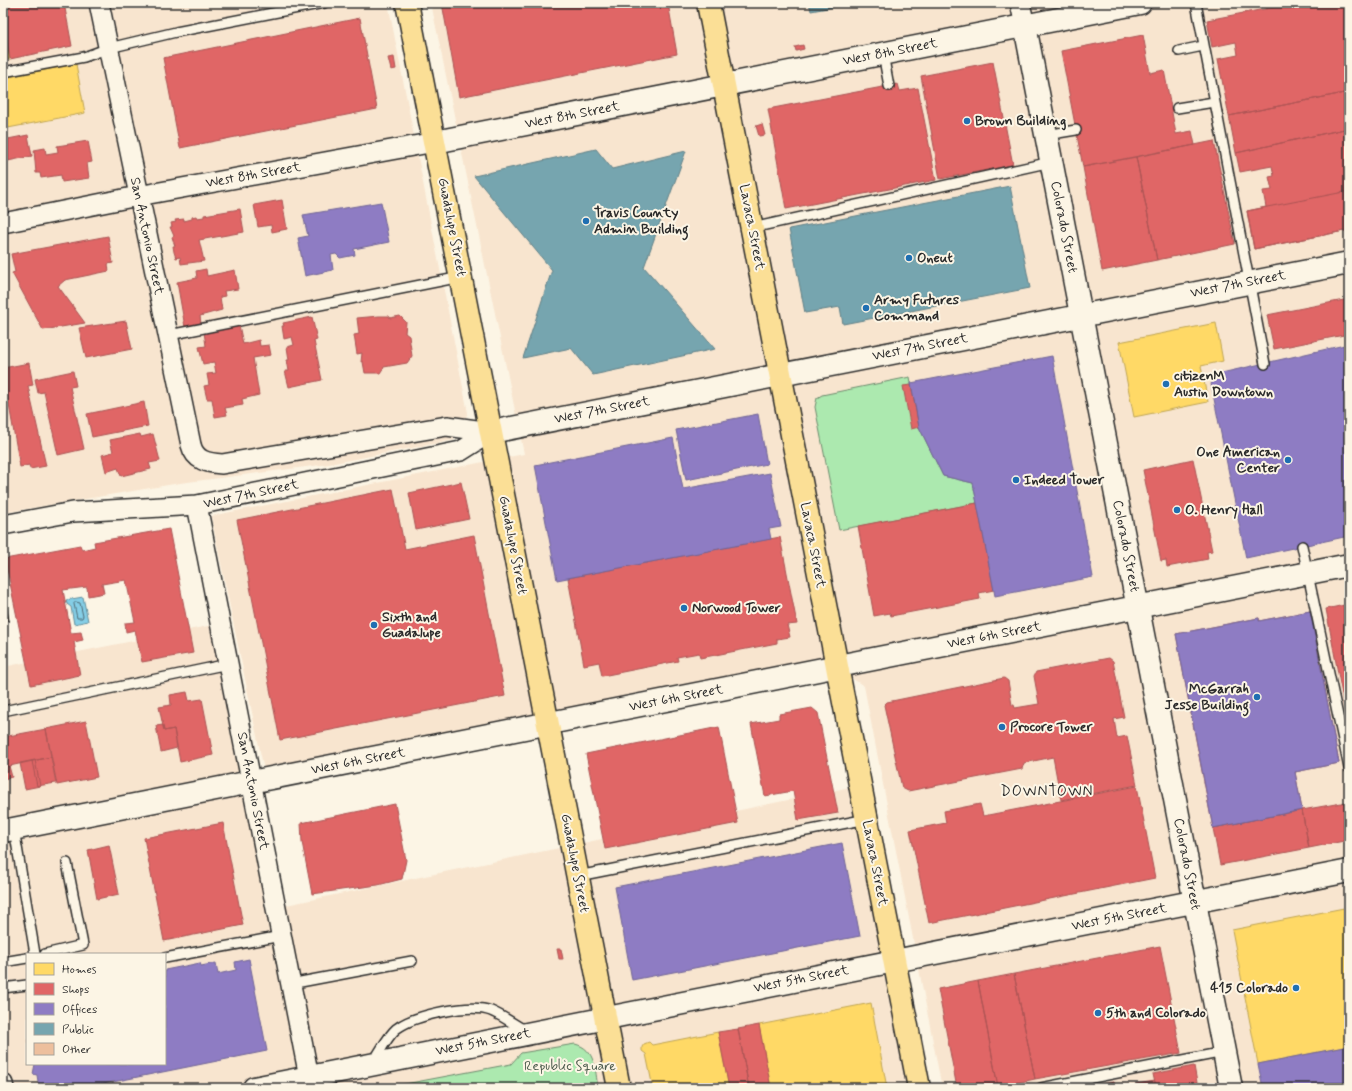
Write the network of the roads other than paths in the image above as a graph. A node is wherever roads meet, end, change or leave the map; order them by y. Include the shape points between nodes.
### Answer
1 (98, 3) edge
2 (324, 3) edge
3 (408, 3) edge
4 (708, 3) edge
5 (1020, 3) edge
6 (1140, 3) edge
7 (1196, 3) edge
8 (1025, 26) junction
9 (1204, 46) junction
10 (109, 48) junction
11 (1179, 51) dead end
12 (883, 54) junction
13 (3, 72) edge
14 (724, 85) junction
15 (889, 86) dead end
16 (1214, 102) junction
17 (1177, 108) dead end
18 (1076, 130) dead end
19 (1046, 135) junction
20 (435, 142) junction
21 (1051, 162) junction
22 (138, 196) junction
23 (3, 223) edge
24 (752, 228) junction
25 (1349, 262) edge
26 (461, 277) junction
27 (1248, 283) junction
28 (1081, 315) junction
29 (169, 335) junction
30 (1265, 364) dead end
31 (780, 375) junction
32 (491, 432) junction
33 (206, 462) joint
34 (198, 505) junction
35 (3, 525) edge
36 (1302, 546) dead end
37 (1349, 565) edge
38 (1309, 574) junction
39 (1138, 607) junction
40 (228, 664) junction
41 (837, 666) junction
42 (3, 711) edge
43 (548, 724) junction
44 (1349, 768) edge
45 (251, 782) junction
46 (867, 819) junction
47 (8, 830) edge
48 (67, 863) dead end
49 (1349, 871) edge
50 (578, 876) junction
51 (1195, 902) junction
52 (281, 936) junction
53 (35, 953) edge
54 (49, 953) edge
55 (26, 958) edge
56 (166, 958) edge
57 (412, 961) dead end
58 (894, 961) junction
59 (3, 962) edge
60 (290, 984) junction
61 (26, 986) edge
62 (3, 988) edge
63 (606, 1018) junction
64 (529, 1033) junction
65 (1224, 1052) junction
66 (371, 1064) junction
67 (308, 1077) junction
68 (3, 1084) edge
69 (4, 1088) edge
70 (254, 1088) edge
71 (619, 1088) edge
72 (919, 1088) edge
73 (1041, 1088) edge
74 (1231, 1088) edge

1 - 10 street, San Antonio Street
2 - 10 lane
3 - 20 main road, Guadalupe Street
4 - 14 main road, Lavaca Street
5 - 8 street, Colorado Street
6 - 8 main road, West 8th Street
7 - 9 lane
8 - 12 main road, West 8th Street
8 - 19 main road, Colorado Street
9 - 11 lane
9 - 16 lane
10 - 13 lane via 84,57
10 - 22 street, San Antonio Street
12 - 14 main road, West 8th Street
12 - 15 lane
14 - 20 main road, West 8th Street
14 - 24 main road, Lavaca Street
16 - 17 lane
16 - 27 lane
18 - 19 lane
19 - 21 main road, Colorado Street
20 - 22 street, West 8th Street
20 - 26 main road, Guadalupe Street
21 - 24 lane
21 - 28 main road, Colorado Street
22 - 23 street, West 8th Street
22 - 29 street, San Antonio Street
24 - 31 main road, Lavaca Street
25 - 27 main road, West 7th Street
26 - 29 lane
26 - 32 main road, Guadalupe Street
27 - 28 main road, West 7th Street
27 - 30 lane
28 - 31 main road, West 7th Street
28 - 39 main road, Colorado Street
29 - 33 street, San Antonio Street via 192,450 198,458
31 - 32 main road, West 7th Street
31 - 41 main road, Lavaca Street
32 - 33 street, West 7th Street via 447,426 222,464
32 - 34 street, West 7th Street via 460,451
32 - 43 main road, Guadalupe Street
34 - 35 street, West 7th Street via 73,512
34 - 40 street, San Antonio Street
36 - 38 lane
37 - 38 main road, West 6th Street
38 - 39 main road, West 6th Street
38 - 44 lane
39 - 41 main road, West 6th Street
39 - 51 main road, Colorado Street
40 - 42 lane
40 - 45 street, San Antonio Street
41 - 43 main road, West 6th Street
41 - 46 main road, Lavaca Street
43 - 45 main road, West 6th Street
43 - 50 main road, Guadalupe Street
45 - 47 main road, West 6th Street
45 - 52 street, San Antonio Street
46 - 50 lane
46 - 58 main road, Lavaca Street
47 - 53 lane
48 - 54 lane via 83,945
49 - 51 main road, West 5th Street
50 - 63 main road, Guadalupe Street
51 - 58 main road, West 5th Street
51 - 65 main road, Colorado Street
52 - 56 lane
52 - 60 street, San Antonio Street
55 - 59 lane
57 - 60 lane
58 - 63 main road, West 5th Street
58 - 72 main road, Lavaca Street
60 - 67 street, San Antonio Street
61 - 62 lane
63 - 64 main road, West 5th Street
63 - 71 main road, Guadalupe Street
64 - 66 main road, West 5th Street
64 - 66 lane via 491,1011 468,1008 417,1018 394,1031
65 - 73 lane
65 - 74 main road, Colorado Street
66 - 67 main road, West 5th Street
67 - 70 main road, West 5th Street
68 - 69 street

